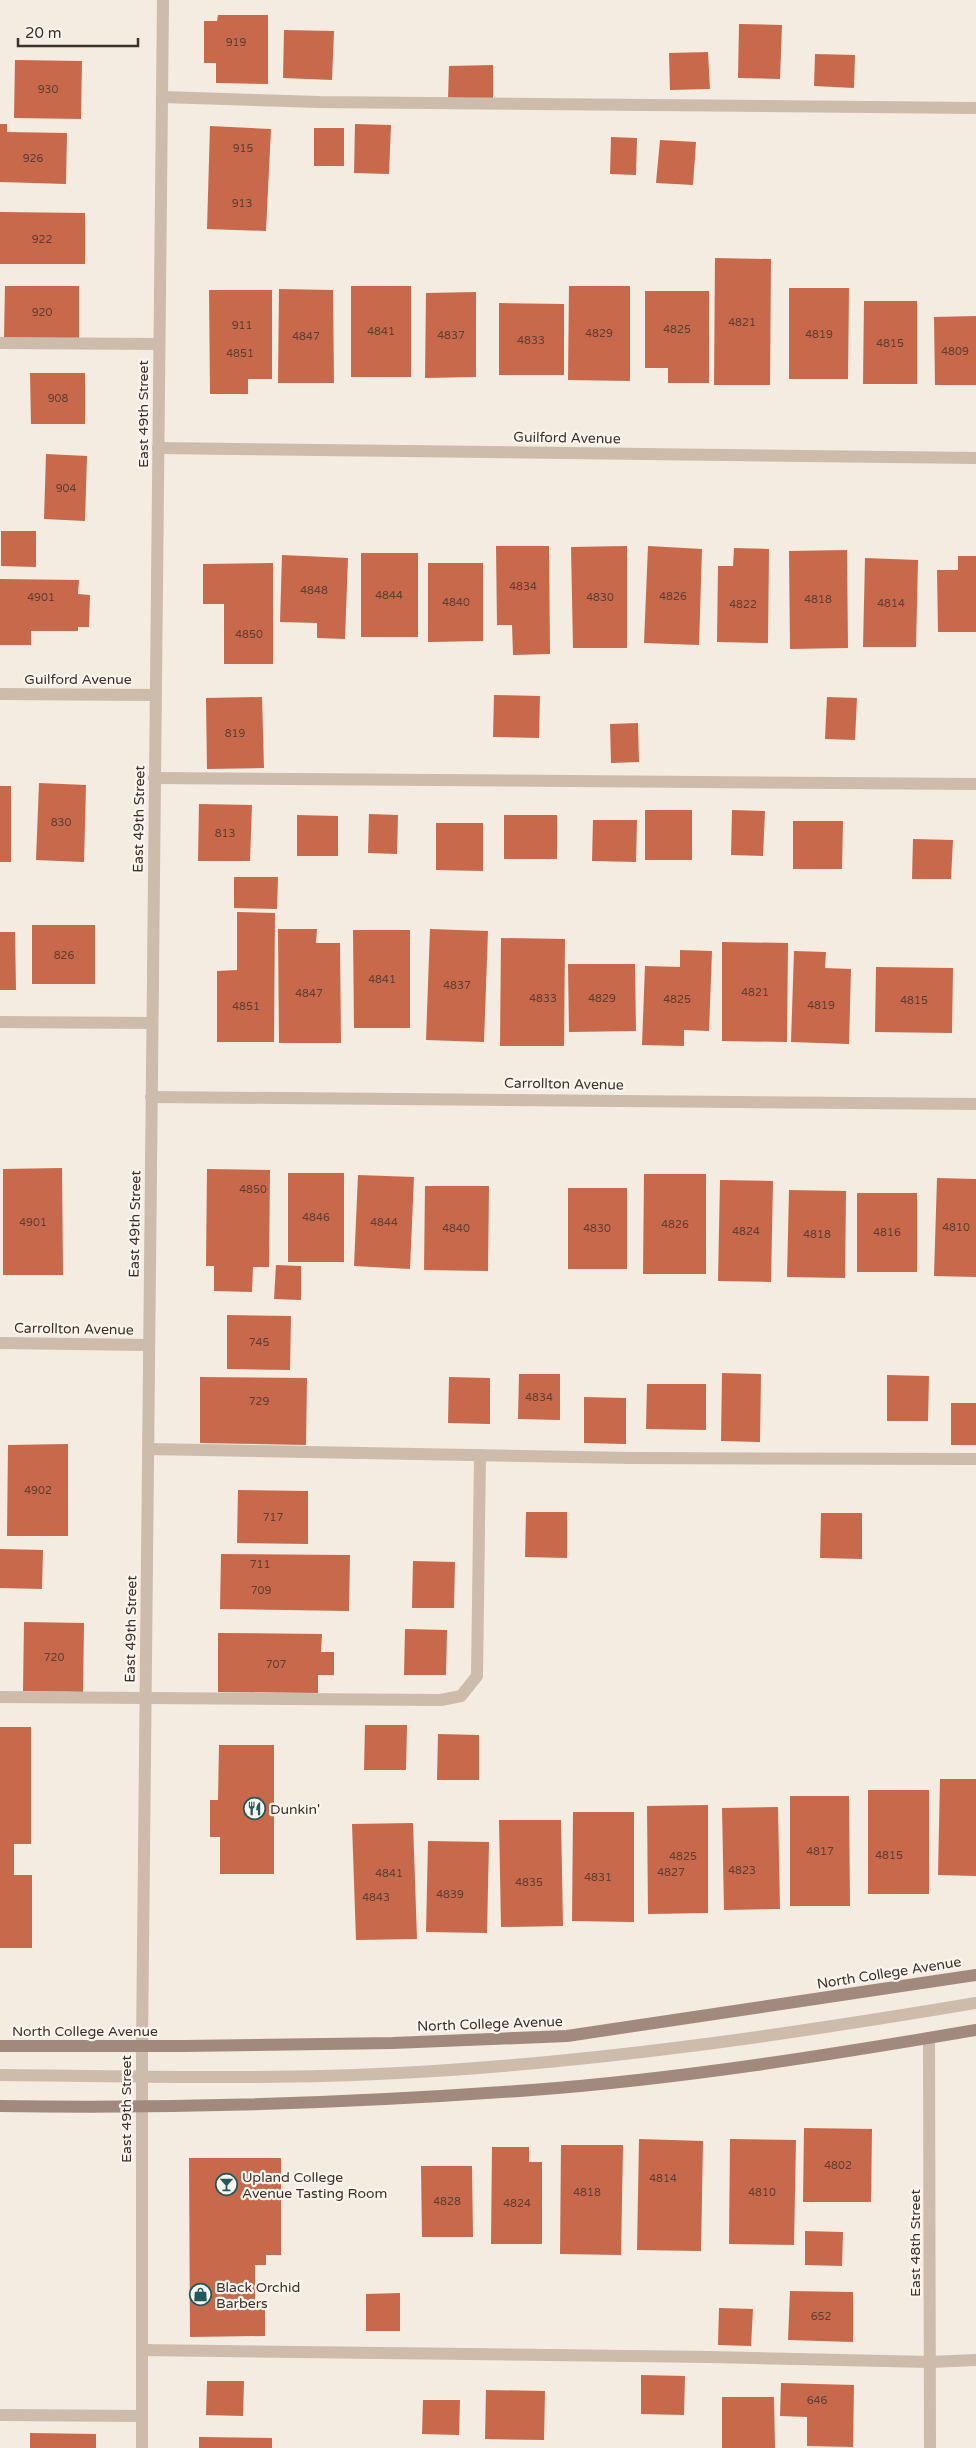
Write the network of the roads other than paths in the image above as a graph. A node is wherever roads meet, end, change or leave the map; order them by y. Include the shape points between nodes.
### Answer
1 (163, 0) edge
2 (162, 97) junction
3 (976, 108) edge
4 (0, 343) edge
5 (159, 344) junction
6 (158, 448) junction
7 (976, 458) edge
8 (0, 694) edge
9 (155, 695) junction
10 (154, 778) junction
11 (976, 784) edge
12 (0, 1022) edge
13 (152, 1023) junction
14 (152, 1096) junction
15 (976, 1104) edge
16 (0, 1343) edge
17 (148, 1345) junction
18 (148, 1449) junction
19 (480, 1455) junction
20 (976, 1459) edge
21 (0, 1697) edge
22 (145, 1698) junction
23 (976, 1975) edge
24 (976, 2003) edge
25 (976, 2030) edge
26 (929, 2038) junction
27 (0, 2046) edge
28 (142, 2047) junction
29 (0, 2075) edge
30 (142, 2076) junction
31 (0, 2106) edge
32 (141, 2107) junction
33 (142, 2350) junction
34 (976, 2360) edge
35 (930, 2362) junction
36 (0, 2415) edge
37 (142, 2416) junction
38 (142, 2448) edge
39 (930, 2448) edge

1 - 2 street, East 49th Street
2 - 3 street via 319,102
2 - 5 street, East 49th Street
4 - 5 street
5 - 6 street, East 49th Street
6 - 7 street, Guilford Avenue
6 - 9 street, East 49th Street
8 - 9 street, Guilford Avenue
9 - 10 street, East 49th Street
10 - 11 street
10 - 13 street, East 49th Street
12 - 13 street
13 - 14 street, East 49th Street
14 - 15 street, Carrollton Avenue
14 - 17 street, East 49th Street
16 - 17 street, Carrollton Avenue
17 - 18 street, East 49th Street
18 - 19 street
18 - 22 street, East 49th Street
19 - 20 street
19 - 22 street via 476,1676 461,1696 441,1700
21 - 22 street
22 - 28 street, East 49th Street
23 - 28 main road, North College Avenue via 567,2036
24 - 30 street via 682,2048 545,2063 398,2073
25 - 26 main road
26 - 32 main road via 683,2074 532,2090
26 - 35 street, East 48th Street
27 - 28 main road, North College Avenue
28 - 30 street, East 49th Street
29 - 30 street
30 - 32 street, East 49th Street
31 - 32 main road
32 - 33 street, East 49th Street
33 - 35 street via 710,2356
33 - 37 street, East 49th Street
34 - 35 street
35 - 39 street, East 48th Street
36 - 37 street
37 - 38 street, East 49th Street

